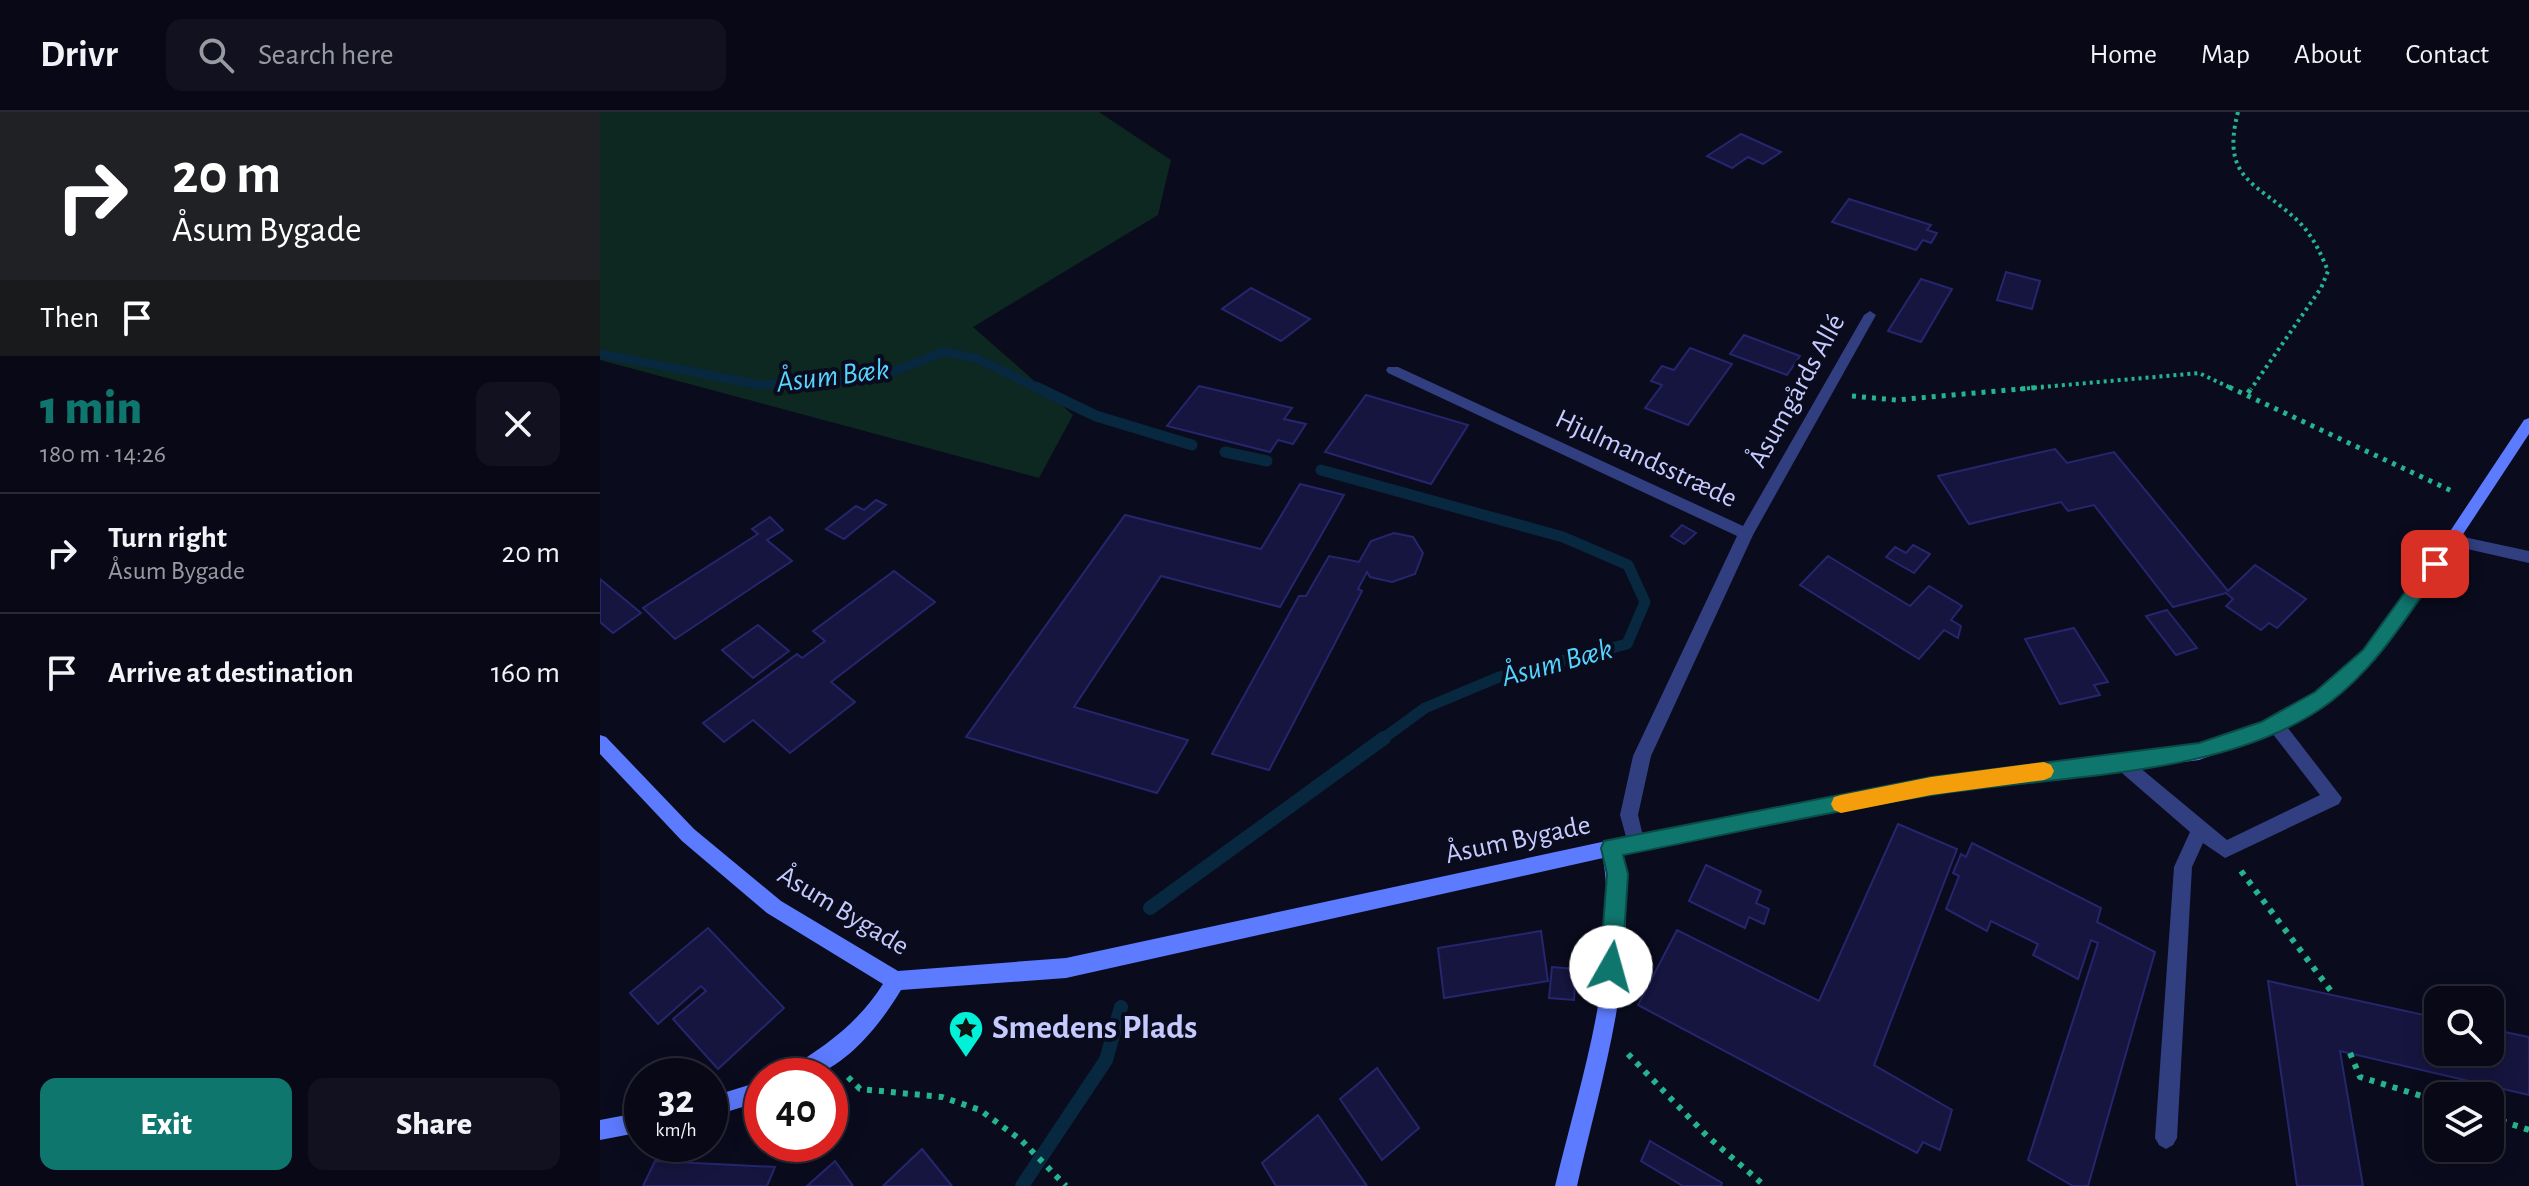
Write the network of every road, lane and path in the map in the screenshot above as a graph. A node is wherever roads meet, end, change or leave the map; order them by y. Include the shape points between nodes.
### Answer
1 (2238, 112) edge
2 (1870, 315) dead end
3 (1393, 370) dead end
4 (1829, 388) junction
5 (2248, 393) junction
6 (2529, 423) edge
7 (2477, 503) junction
8 (1746, 534) junction
9 (2450, 540) junction
10 (2529, 557) edge
11 (2275, 724) junction
12 (600, 742) edge
13 (2121, 762) junction
14 (2201, 829) junction
15 (1636, 845) junction
16 (1611, 848) junction
17 (2225, 850) junction
18 (896, 981) junction
19 (2334, 995) dead end
20 (1597, 1040) junction
21 (2350, 1053) dead end
22 (827, 1057) joint
23 (2424, 1097) edge
24 (2504, 1122) edge
25 (624, 1125) edge
26 (600, 1130) edge
27 (2529, 1130) edge
28 (2166, 1138) dead end
29 (1066, 1186) edge
30 (1566, 1186) edge
31 (1765, 1186) edge

1 - 5 path via 2234,158 2248,179 2301,224 2328,271
2 - 4 street, Åsumgårds Allé
3 - 8 street, Hjulmandsstræde
4 - 5 path via 1862,398 1896,400 2199,373
4 - 8 street, Åsumgårds Allé
5 - 7 path
6 - 7 street, Åsum Bygade
7 - 9 street, Åsum Bygade
8 - 15 street, Hjulmandsstræde via 1642,756 1629,815
9 - 10 street
9 - 11 street, Åsum Bygade via 2369,655 2322,698
11 - 13 street, Åsum Bygade via 2199,752
11 - 17 street via 2333,798
12 - 18 street, Åsum Bygade via 688,835 774,907
13 - 14 street
13 - 15 street, Åsum Bygade via 1931,786
14 - 17 street
14 - 28 street via 2183,867
15 - 16 street, Åsum Bygade
16 - 18 street, Åsum Bygade via 1066,968
16 - 20 street via 1618,874 1617,912
17 - 19 path
18 - 22 street via 859,1034
20 - 30 street
20 - 31 path via 1624,1050 1707,1136
21 - 23 path via 2360,1077
22 - 29 path via 860,1089 942,1097 980,1110 1021,1140
24 - 27 path
25 - 26 street

